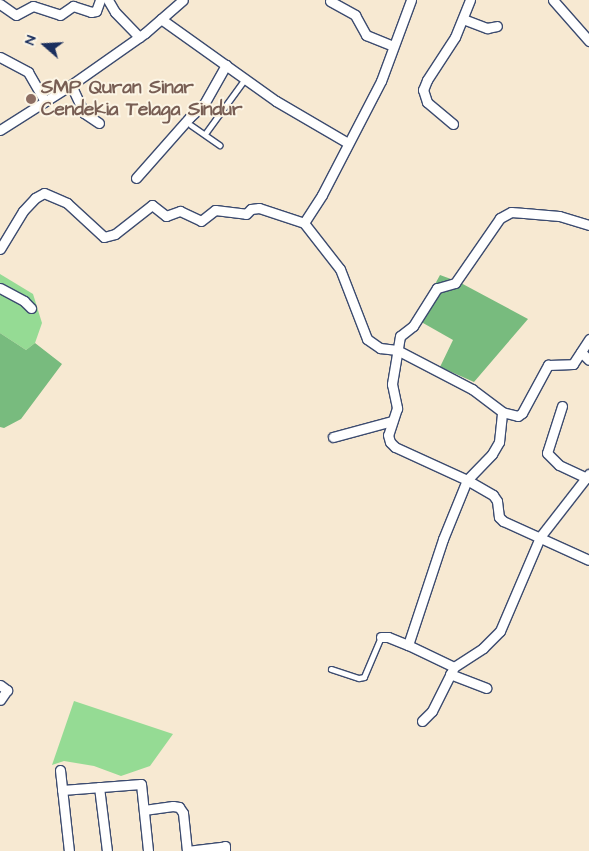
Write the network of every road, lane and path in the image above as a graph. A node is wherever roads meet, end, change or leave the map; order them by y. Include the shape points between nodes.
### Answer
1 (100, 0) edge
2 (108, 0) edge
3 (183, 0) edge
4 (411, 0) edge
5 (470, 0) edge
6 (553, 0) edge
7 (330, 1) edge
8 (0, 4) edge
9 (161, 19) junction
10 (463, 19) junction
11 (497, 26) dead end
12 (139, 36) junction
13 (589, 41) edge
14 (393, 46) junction
15 (0, 57) edge
16 (226, 65) junction
17 (245, 79) junction
18 (71, 85) junction
19 (45, 101) junction
20 (99, 123) dead end
21 (453, 124) dead end
22 (192, 125) dead end
23 (0, 130) edge
24 (205, 134) junction
25 (348, 143) junction
26 (220, 145) dead end
27 (136, 178) dead end
28 (304, 223) junction
29 (589, 226) edge
30 (0, 248) edge
31 (0, 288) edge
32 (31, 308) dead end
33 (589, 340) edge
34 (398, 350) junction
35 (580, 352) junction
36 (589, 360) edge
37 (562, 406) dead end
38 (502, 412) junction
39 (392, 421) junction
40 (333, 437) dead end
41 (588, 476) edge
42 (467, 480) junction
43 (540, 537) junction
44 (589, 560) edge
45 (381, 637) joint
46 (408, 645) junction
47 (332, 669) dead end
48 (452, 671) junction
49 (0, 685) edge
50 (486, 688) dead end
51 (0, 700) edge
52 (422, 721) dead end
53 (60, 770) dead end
54 (99, 786) junction
55 (62, 790) junction
56 (144, 810) junction
57 (69, 851) edge
58 (107, 851) edge
59 (148, 851) edge
60 (187, 851) edge
61 (225, 851) edge

1 - 8 street via 96,10 91,12 73,6 60,15 33,6 16,15
2 - 12 street via 115,12
3 - 9 street
4 - 14 street
5 - 10 street
6 - 13 street
7 - 14 street via 355,14 366,35
9 - 12 street
9 - 16 street
10 - 11 street via 487,28
10 - 21 street via 423,90 427,102
12 - 18 street
14 - 25 street via 381,81
15 - 19 street via 27,71
16 - 17 street
16 - 27 street via 204,104
17 - 24 lane
17 - 25 street
18 - 19 street
18 - 20 street via 84,113
19 - 23 street
22 - 24 lane
24 - 26 lane
25 - 28 street
28 - 30 street via 259,208 246,214 216,210 201,222 183,211 166,216 152,205 115,234 104,237 67,203 44,193 23,211
28 - 34 street via 340,269 367,339 386,350
29 - 34 street via 558,216 505,214 454,283 437,288 413,326 400,336
31 - 32 street
33 - 35 street
34 - 38 street via 472,389
34 - 39 street via 392,384 397,408
35 - 36 street
35 - 38 street via 572,365 548,366 522,413 518,416
37 - 41 street via 547,453 559,465
38 - 42 street via 499,442
39 - 40 street
39 - 42 street via 388,438 395,447
41 - 43 street
42 - 43 street via 495,497 500,520
42 - 46 street via 443,539
43 - 44 street
43 - 48 street via 500,631
45 - 46 street
45 - 47 lane via 364,677
46 - 48 street
48 - 50 street
48 - 52 street via 432,711
49 - 51 street via 7,690
53 - 55 street
54 - 55 street
54 - 56 street via 141,784
54 - 58 street
55 - 57 street
56 - 59 street
56 - 60 street via 179,807 183,813
60 - 61 street via 225,846

